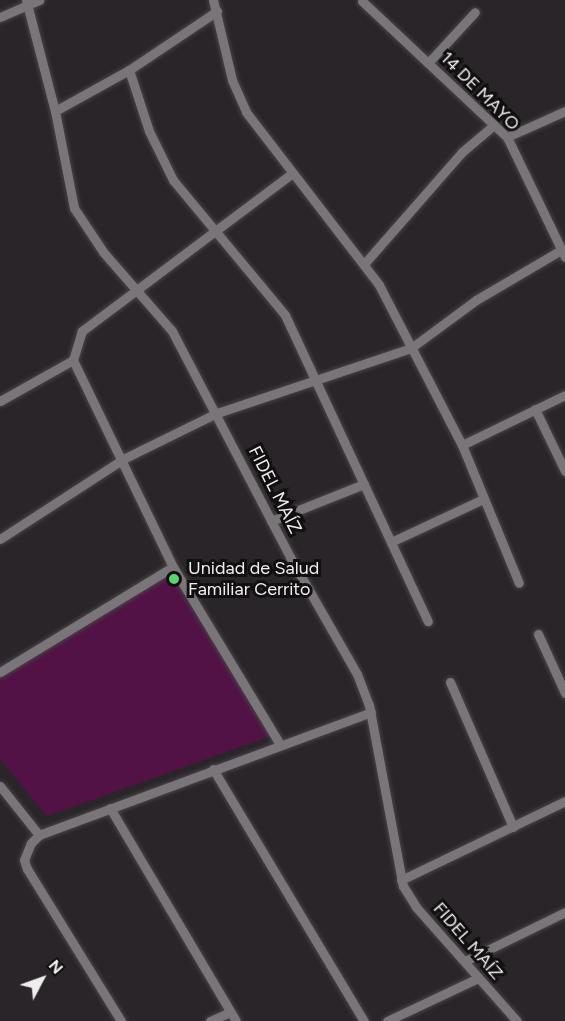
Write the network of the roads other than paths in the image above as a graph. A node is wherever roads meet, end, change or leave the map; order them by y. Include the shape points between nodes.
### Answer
1 (39, 0) edge
2 (213, 0) edge
3 (362, 1) edge
4 (27, 3) edge
5 (217, 11) junction
6 (475, 12) dead end
7 (0, 17) edge
8 (428, 63) junction
9 (129, 70) junction
10 (55, 111) junction
11 (565, 111) edge
12 (494, 125) junction
13 (507, 137) junction
14 (291, 174) junction
15 (213, 232) junction
16 (563, 254) edge
17 (364, 264) junction
18 (136, 291) junction
19 (411, 348) junction
20 (73, 360) junction
21 (314, 379) junction
22 (565, 395) edge
23 (0, 401) edge
24 (535, 409) junction
25 (217, 413) junction
26 (462, 445) junction
27 (123, 459) junction
28 (565, 471) edge
29 (364, 484) junction
30 (481, 500) junction
31 (272, 521) junction
32 (0, 539) edge
33 (391, 542) junction
34 (173, 567) junction
35 (519, 583) dead end
36 (428, 621) dead end
37 (538, 634) dead end
38 (0, 672) edge
39 (450, 682) dead end
40 (565, 693) edge
41 (371, 712) junction
42 (279, 743) junction
43 (213, 769) junction
44 (2, 792) edge
45 (565, 801) edge
46 (110, 808) junction
47 (513, 827) junction
48 (39, 835) junction
49 (401, 880) junction
50 (565, 912) edge
51 (465, 962) junction
52 (478, 978) junction
53 (230, 1012) junction
54 (121, 1021) edge
55 (210, 1021) edge
56 (236, 1021) edge
57 (364, 1021) edge
58 (388, 1021) edge
59 (517, 1021) edge

1 - 4 street
2 - 5 street
3 - 8 street, 14 DE MAYO
4 - 7 street
4 - 10 street, FIDEL MAÍZ
5 - 9 street
5 - 14 street via 239,97
6 - 8 street
8 - 12 street, 14 DE MAYO
9 - 10 street
9 - 15 street via 165,165
10 - 18 street, FIDEL MAÍZ via 74,208
11 - 13 street
12 - 13 street, 14 DE MAYO
12 - 17 street via 462,152
13 - 16 street, 14 DE MAYO
14 - 15 street
14 - 17 street
15 - 18 street
15 - 21 street via 276,301
16 - 19 street via 476,300
17 - 19 street
18 - 20 street via 89,324 77,340
18 - 25 street, FIDEL MAÍZ via 172,331
19 - 21 street
19 - 26 street
20 - 23 street
20 - 27 street
21 - 25 street
21 - 29 street
22 - 24 street
24 - 26 street
24 - 28 street
25 - 27 street
25 - 31 street, FIDEL MAÍZ
26 - 30 street
27 - 32 street
27 - 34 street
29 - 31 street
29 - 33 street
30 - 33 street
30 - 35 street
31 - 41 street, FIDEL MAÍZ via 336,633
33 - 36 street
34 - 38 street
34 - 42 street
37 - 40 street
39 - 47 street
41 - 42 street
41 - 49 street, FIDEL MAÍZ
42 - 43 street
43 - 46 street
43 - 57 street
44 - 48 street
45 - 47 street
46 - 48 street
46 - 53 street
47 - 49 street
48 - 54 street via 26,851 27,868
49 - 51 street, FIDEL MAÍZ via 416,907
50 - 51 street
51 - 52 street, FIDEL MAÍZ
52 - 58 street
52 - 59 street, FIDEL MAÍZ
53 - 55 street
53 - 56 street

